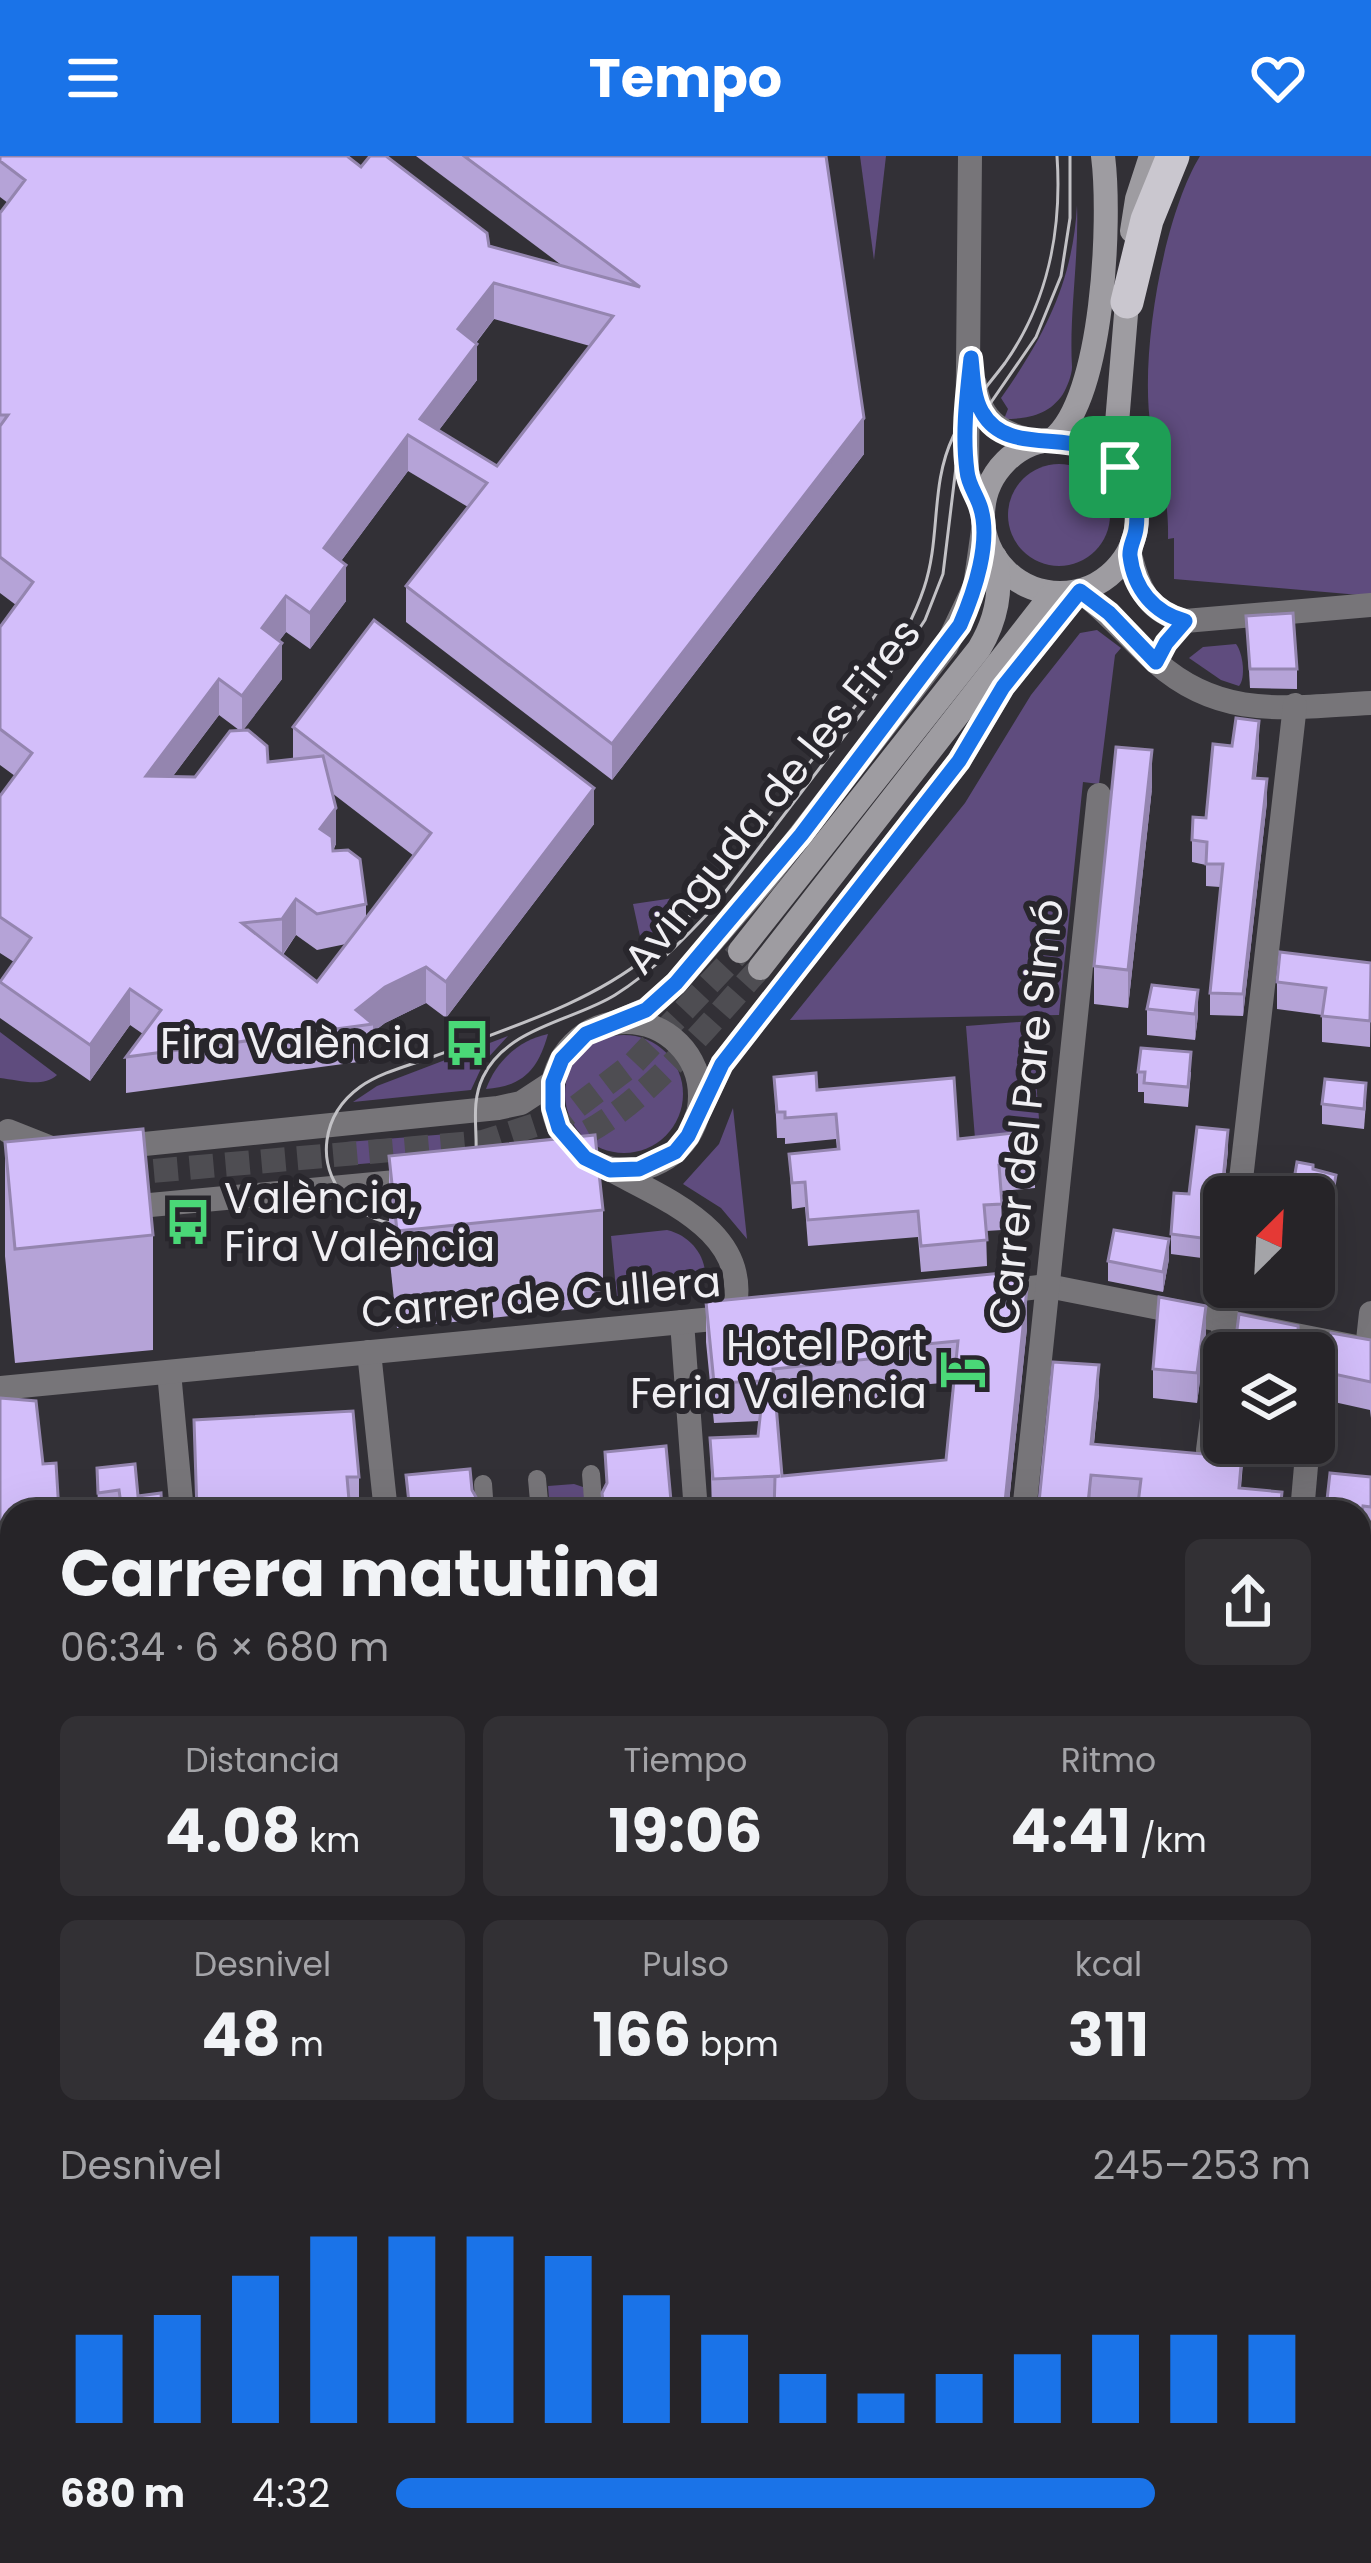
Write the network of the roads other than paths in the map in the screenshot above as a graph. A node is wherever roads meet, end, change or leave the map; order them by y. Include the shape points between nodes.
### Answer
1 (970, 156) edge
2 (1103, 156) edge
3 (1151, 156) edge
4 (1173, 156) edge
5 (1127, 302) junction
6 (971, 358) junction
7 (1046, 441) junction
8 (1120, 467) junction
9 (982, 520) junction
10 (1129, 551) junction
11 (995, 557) junction
12 (1080, 591) junction
13 (1053, 593) junction
14 (1371, 605) edge
15 (1185, 621) junction
16 (1156, 662) junction
17 (1371, 703) edge
18 (1295, 705) junction
19 (1099, 795) dead end
20 (740, 951) tunnel mouth
21 (760, 968) tunnel mouth
22 (617, 1022) junction
23 (553, 1082) junction
24 (696, 1118) junction
25 (4, 1130) edge
26 (554, 1165) edge
27 (607, 1168) junction
28 (32, 1171) edge
29 (1241, 1176) edge
30 (431, 1178) edge
31 (86, 1208) edge
32 (1048, 1286) junction
33 (964, 1295) edge
34 (1227, 1308) edge
35 (1371, 1312) edge
36 (682, 1322) junction
37 (1225, 1323) junction
38 (1224, 1332) edge
39 (1252, 1332) edge
40 (1369, 1349) edge
41 (369, 1352) junction
42 (1335, 1352) edge
43 (169, 1372) junction
44 (0, 1388) edge
45 (1306, 1464) edge
46 (590, 1474) dead end
47 (537, 1479) dead end
48 (483, 1484) dead end
49 (181, 1500) edge
50 (385, 1500) edge
51 (484, 1500) edge
52 (539, 1500) edge
53 (593, 1500) edge
54 (695, 1500) edge
55 (1025, 1500) edge
56 (1303, 1500) edge

1 - 6 street
2 - 7 main road via 1093,350 1080,398 1059,435
3 - 5 main road via 1132,226
4 - 5 highway
5 - 8 main road
6 - 7 street via 983,414 1006,433
6 - 9 street via 967,472
7 - 8 main road via 1090,445
7 - 9 main road via 997,472
8 - 10 main road via 1136,502
9 - 11 main road
9 - 22 street, Avinguda de les Fires via 975,586 946,647 676,983
10 - 12 main road via 1103,580
10 - 15 street via 1154,606
11 - 13 main road via 1019,581
11 - 20 main road, Avinguda de les Fires via 997,607 985,639
12 - 13 main road
12 - 16 street
12 - 24 street via 1003,687 959,761 722,1064
13 - 21 main road
14 - 15 street
15 - 16 street
16 - 18 street via 1232,705
17 - 18 street
18 - 29 street
19 - 32 street, Carrer del Pare Simó
22 - 23 street via 573,1046
22 - 24 street via 658,1029 691,1058
23 - 25 street via 498,1108 87,1149 44,1148
23 - 27 street via 559,1128 585,1158
24 - 27 street via 658,1163
25 - 28 street via 20,1142
26 - 27 street
27 - 36 street, Carrer de Cullera via 694,1216 736,1274 742,1317
30 - 31 street
32 - 33 street
32 - 37 street
32 - 55 street, Carrer del Pare Simó
34 - 37 street
35 - 40 street
36 - 41 street, Carrer de Cullera
36 - 54 street
37 - 38 street
37 - 39 street
40 - 42 street
41 - 43 street, Carrer de Cullera
41 - 50 street
43 - 44 street, Carrer de Cullera
43 - 49 street
45 - 56 street
46 - 53 street
47 - 52 street
48 - 51 street

